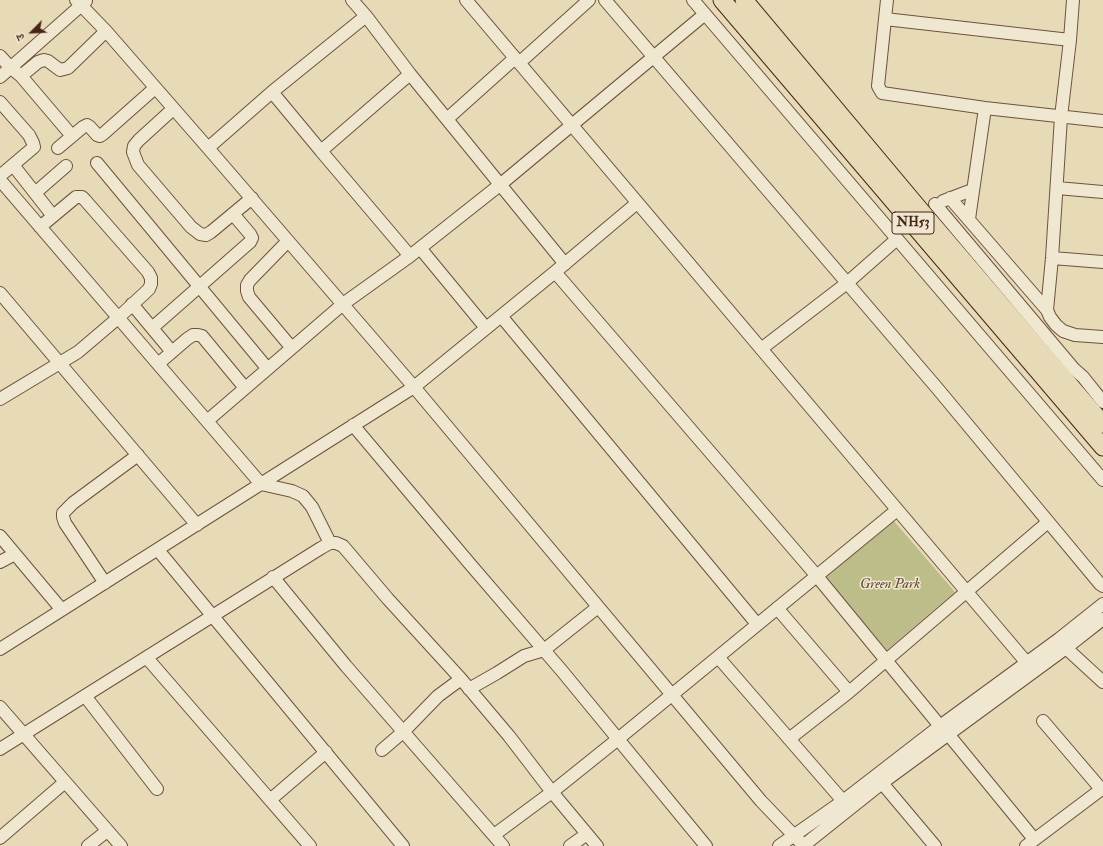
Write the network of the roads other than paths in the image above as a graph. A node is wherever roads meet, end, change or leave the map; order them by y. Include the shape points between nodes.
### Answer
1 (352, 0) edge
2 (466, 0) edge
3 (589, 0) edge
4 (605, 0) edge
5 (693, 0) edge
6 (722, 0) edge
7 (744, 0) edge
8 (887, 0) edge
9 (1073, 0) edge
10 (81, 2) edge
11 (705, 14) junction
12 (366, 16) junction
13 (885, 19) junction
14 (106, 31) junction
15 (1070, 40) junction
16 (0, 56) edge
17 (654, 57) junction
18 (517, 60) junction
19 (11, 68) junction
20 (410, 74) junction
21 (21, 76) junction
22 (0, 77) edge
23 (155, 88) junction
24 (272, 92) junction
25 (0, 102) edge
26 (984, 108) junction
27 (173, 109) junction
28 (1061, 118) junction
29 (447, 119) junction
30 (1103, 122) edge
31 (572, 126) junction
32 (72, 136) junction
33 (58, 148) dead end
34 (208, 148) junction
35 (320, 151) junction
36 (97, 163) dead end
37 (13, 165) junction
38 (66, 166) dead end
39 (0, 176) edge
40 (0, 180) edge
41 (501, 184) junction
42 (1057, 188) junction
43 (972, 190) junction
44 (1103, 192) edge
45 (35, 193) junction
46 (252, 198) junction
47 (950, 198) junction
48 (637, 203) junction
49 (927, 207) junction
50 (233, 214) junction
51 (54, 216) junction
52 (969, 219) junction
53 (40, 227) junction
54 (897, 239) junction
55 (288, 241) junction
56 (420, 248) junction
57 (410, 256) junction
58 (1052, 258) junction
59 (1103, 262) edge
60 (560, 268) junction
61 (847, 283) junction
62 (200, 287) junction
63 (0, 293) edge
64 (132, 304) junction
65 (342, 304) junction
66 (1047, 310) junction
67 (501, 316) junction
68 (118, 318) junction
69 (152, 328) junction
70 (486, 328) junction
71 (1103, 337) edge
72 (291, 347) junction
73 (761, 349) junction
74 (172, 352) junction
75 (1047, 359) junction
76 (60, 363) junction
77 (158, 364) junction
78 (267, 368) junction
79 (1074, 369) junction
80 (414, 387) junction
81 (245, 388) junction
82 (0, 399) edge
83 (1103, 402) edge
84 (207, 421) junction
85 (1103, 424) edge
86 (353, 425) junction
87 (1103, 447) edge
88 (138, 455) junction
89 (1103, 480) edge
90 (261, 484) junction
91 (896, 510) junction
92 (1048, 522) junction
93 (197, 525) junction
94 (0, 536) edge
95 (330, 543) junction
96 (158, 550) junction
97 (15, 554) junction
98 (0, 562) edge
99 (816, 575) junction
100 (273, 577) junction
101 (105, 583) junction
102 (1102, 587) edge
103 (966, 592) junction
104 (1103, 604) edge
105 (598, 606) junction
106 (777, 608) junction
107 (62, 610) junction
108 (212, 615) junction
109 (1103, 619) edge
110 (757, 624) junction
111 (1062, 643) junction
112 (0, 649) edge
113 (544, 650) junction
114 (718, 656) junction
115 (147, 658) junction
116 (886, 660) junction
117 (1027, 663) junction
118 (461, 678) junction
119 (1103, 682) edge
120 (469, 689) junction
121 (849, 692) junction
122 (672, 695) junction
123 (85, 696) junction
124 (0, 707) edge
125 (1043, 721) dead end
126 (944, 730) junction
127 (403, 732) junction
128 (24, 734) junction
129 (618, 739) junction
130 (789, 739) junction
131 (0, 749) edge
132 (382, 750) dead end
133 (326, 752) junction
134 (65, 782) junction
135 (882, 783) junction
136 (1102, 789) edge
137 (157, 790) dead end
138 (552, 792) junction
139 (270, 800) junction
140 (843, 801) junction
141 (107, 831) junction
142 (587, 834) junction
143 (494, 835) junction
144 (795, 835) junction
145 (0, 838) edge
146 (1030, 843) edge
147 (88, 846) edge
148 (121, 846) edge
149 (310, 846) edge
150 (403, 846) edge
151 (503, 846) edge
152 (570, 846) edge
153 (597, 846) edge
154 (706, 846) edge
155 (779, 846) edge
156 (804, 846) edge
157 (935, 846) edge

1 - 12 street
2 - 18 street
3 - 18 street
4 - 17 street
5 - 11 street
6 - 87 highway, NH53
7 - 49 highway, NH53
8 - 13 street
9 - 15 street
10 - 14 street
10 - 19 street
11 - 17 street
11 - 54 street
12 - 20 street
12 - 24 street
13 - 15 street
13 - 26 street via 878,86 882,93
14 - 21 street via 68,68 60,70 44,60
14 - 23 street
15 - 28 street
16 - 19 street
17 - 31 street
17 - 61 street
18 - 29 street
18 - 31 street
19 - 21 street
19 - 22 street
20 - 29 street
20 - 35 street
21 - 32 street
23 - 27 street
23 - 32 street via 100,136 87,125
24 - 34 street
24 - 35 street
25 - 37 street via 29,135 34,147
26 - 28 street
26 - 43 street
27 - 34 street
27 - 50 street via 134,146 133,152 138,164 200,234 206,235 211,232
28 - 30 street
28 - 42 street
29 - 41 street
31 - 41 street
31 - 48 street
32 - 33 street
34 - 46 street
35 - 57 street
36 - 62 street
37 - 39 street
37 - 45 street
38 - 45 street
40 - 53 street
41 - 56 street
41 - 60 street
42 - 44 street
42 - 58 street
43 - 47 street
43 - 52 street
45 - 51 street
46 - 50 street
46 - 55 street
47 - 49 street
47 - 52 street
48 - 60 street
48 - 73 street
49 - 75 highway, NH53
49 - 79 street
50 - 62 street via 252,238
51 - 53 street
51 - 64 street via 76,197 85,200 151,278 149,289
52 - 66 street
53 - 68 street
54 - 61 street
54 - 89 street
55 - 65 street
55 - 72 street via 250,280 247,291 249,297
56 - 57 street
56 - 70 street
57 - 65 street
58 - 59 street
58 - 66 street
60 - 67 street
60 - 99 street
61 - 73 street
61 - 92 street
62 - 69 street
62 - 78 street
63 - 76 street
64 - 68 street
64 - 69 street
65 - 72 street
65 - 80 street
66 - 71 street via 1063,331 1075,335
67 - 70 street
67 - 110 street
68 - 76 street via 88,344
68 - 77 street
69 - 74 street
70 - 80 street
72 - 78 street
73 - 91 street
74 - 77 street
74 - 81 street via 193,335 202,336
75 - 79 street
75 - 85 highway, NH53
76 - 82 street
76 - 88 street
77 - 84 street
78 - 81 street
79 - 83 street
80 - 86 street
80 - 105 street
81 - 84 street
84 - 90 street
86 - 90 street
86 - 113 street
88 - 93 street
88 - 101 street via 63,513 65,523
90 - 93 street
90 - 95 street via 303,496 312,507
91 - 99 street
91 - 103 street
92 - 102 street
92 - 103 street
93 - 96 street
94 - 97 street
95 - 100 street
95 - 118 street via 343,546
96 - 101 street
96 - 108 street
97 - 98 street
97 - 107 street
99 - 106 street
99 - 116 street
100 - 108 street
100 - 127 street
101 - 107 street
103 - 116 street
103 - 117 street
104 - 111 street
105 - 113 street
105 - 122 street
106 - 110 street
106 - 121 street
107 - 112 street
108 - 115 street
108 - 133 street
109 - 111 street
110 - 114 street
111 - 117 street
111 - 119 street
111 - 126 street
113 - 120 street via 524,656
113 - 129 street
114 - 122 street
114 - 130 street
115 - 123 street
115 - 139 street
116 - 121 street
116 - 126 street
117 - 126 street
118 - 120 street
118 - 127 street via 438,696
120 - 138 street
121 - 130 street
122 - 129 street
122 - 144 street via 761,801
123 - 128 street
123 - 137 street
124 - 128 street
125 - 136 street
126 - 135 street
126 - 140 street
126 - 146 street
127 - 132 street
127 - 143 street
128 - 131 street
128 - 134 street
129 - 138 street
129 - 154 street
130 - 140 street
133 - 139 street
133 - 150 street
134 - 141 street
134 - 145 street
135 - 156 street
135 - 157 street
136 - 146 street
138 - 142 street
138 - 143 street
139 - 149 street
140 - 144 street
141 - 147 street
141 - 148 street
142 - 152 street
142 - 153 street
143 - 151 street
144 - 155 street
144 - 156 street

